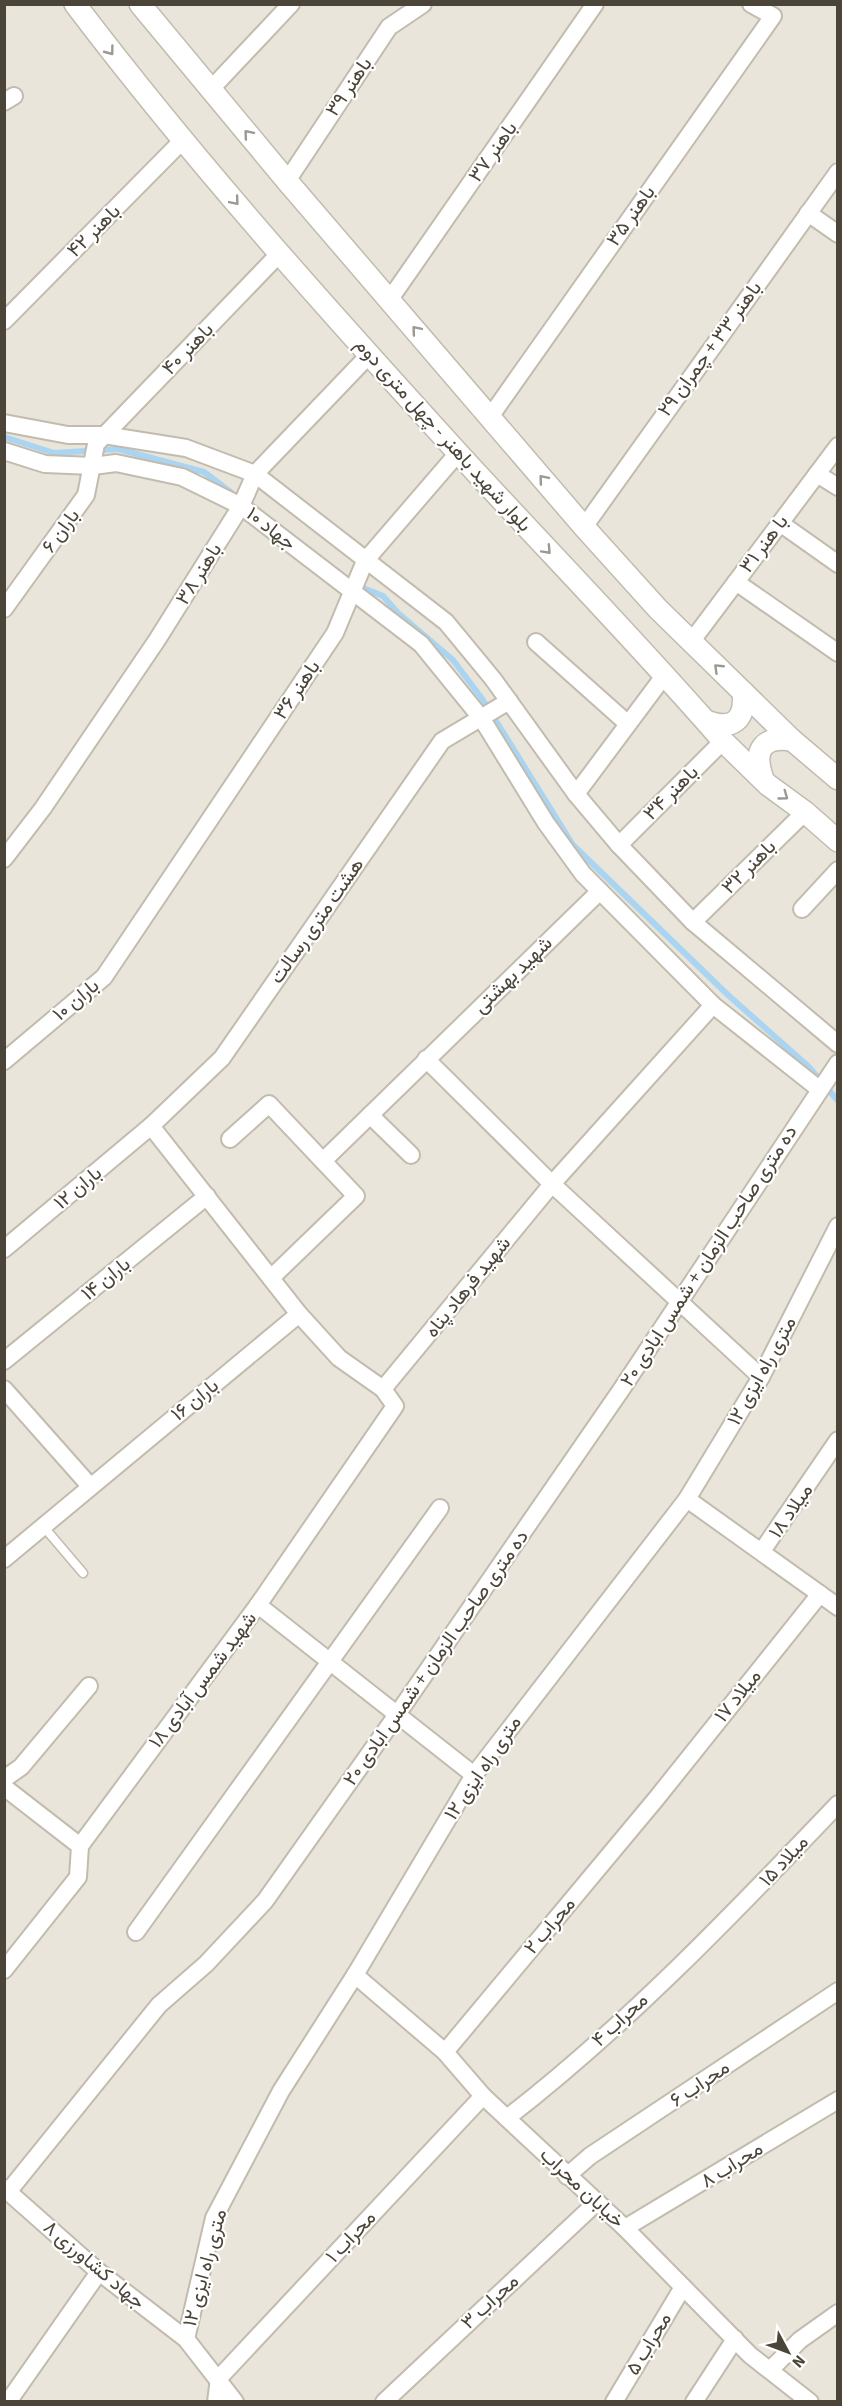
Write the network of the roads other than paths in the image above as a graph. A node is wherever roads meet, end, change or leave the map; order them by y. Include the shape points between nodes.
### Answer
1 (75, 4) edge
2 (140, 4) edge
3 (291, 4) edge
4 (423, 4) edge
5 (596, 4) edge
6 (751, 4) edge
7 (211, 89) junction
8 (183, 140) junction
9 (837, 172) edge
10 (287, 181) junction
11 (808, 213) junction
12 (837, 234) edge
13 (280, 253) junction
14 (390, 299) junction
15 (4, 321) edge
16 (370, 354) junction
17 (490, 417) junction
18 (4, 423) edge
19 (837, 446) edge
20 (4, 451) edge
21 (97, 451) junction
22 (458, 453) junction
23 (255, 474) junction
24 (817, 474) junction
25 (837, 487) edge
26 (241, 506) junction
27 (780, 523) junction
28 (584, 527) junction
29 (365, 561) junction
30 (837, 564) edge
31 (736, 582) junction
32 (353, 592) junction
33 (4, 609) edge
34 (536, 642) dead end
35 (691, 642) junction
36 (837, 653) edge
37 (664, 676) junction
38 (743, 692) junction
39 (509, 701) junction
40 (482, 719) junction
41 (706, 721) junction
42 (628, 724) junction
43 (792, 740) junction
44 (723, 741) junction
45 (762, 776) junction
46 (837, 779) edge
47 (576, 794) junction
48 (805, 812) junction
49 (837, 841) edge
50 (619, 845) junction
51 (4, 859) edge
52 (837, 870) edge
53 (600, 891) junction
54 (802, 909) dead end
55 (693, 922) junction
56 (137, 930) joint
57 (713, 1005) junction
58 (837, 1044) edge
59 (426, 1059) junction
60 (4, 1060) edge
61 (837, 1063) edge
62 (819, 1089) junction
63 (370, 1114) junction
64 (151, 1126) junction
65 (230, 1139) dead end
66 (411, 1155) dead end
67 (323, 1161) junction
68 (552, 1184) junction
69 (207, 1196) junction
70 (837, 1226) edge
71 (4, 1250) edge
72 (271, 1278) junction
73 (679, 1304) junction
74 (299, 1314) junction
75 (4, 1361) edge
76 (761, 1377) junction
77 (4, 1389) edge
78 (383, 1389) junction
79 (837, 1440) edge
80 (90, 1486) junction
81 (687, 1499) junction
82 (440, 1508) dead end
83 (42, 1526) junction
84 (762, 1551) junction
85 (4, 1559) edge
86 (82, 1573) dead end
87 (820, 1594) junction
88 (258, 1605) junction
89 (837, 1608) edge
90 (327, 1662) junction
91 (89, 1686) dead end
92 (396, 1716) junction
93 (474, 1775) junction
94 (4, 1779) edge
95 (4, 1787) edge
96 (656, 1799) joint
97 (837, 1804) edge
98 (80, 1846) junction
99 (730, 1917) joint
100 (136, 1932) dead end
101 (4, 1970) edge
102 (355, 1975) junction
103 (836, 1992) edge
104 (445, 2052) junction
105 (483, 2096) junction
106 (837, 2100) edge
107 (507, 2118) junction
108 (567, 2176) junction
109 (6, 2190) edge
110 (597, 2202) junction
111 (625, 2228) junction
112 (99, 2272) junction
113 (683, 2287) junction
114 (837, 2313) edge
115 (186, 2339) junction
116 (735, 2339) junction
117 (770, 2370) junction
118 (219, 2379) junction
119 (8, 2402) edge
120 (216, 2402) edge
121 (235, 2402) edge
122 (384, 2402) edge
123 (614, 2402) edge
124 (694, 2402) edge
125 (810, 2402) edge

1 -> 8 street, بلوار شهید باهنر - چهل متری دوم
2 - 7 street
3 - 7 street
4 - 10 street, باهنر ۳۹ via 389,27
5 - 14 street, باهنر ۳۷
6 - 17 street, باهنر ۳۵ via 773,16
10 -> 7 street
8 -> 13 street, بلوار شهید باهنر - چهل متری دوم
8 - 15 street, باهنر ۴۲
9 - 11 street, باهنر ۳۳ + چمران ۲۹
10 - 14 street
11 - 12 street
11 - 28 street, باهنر ۳۳ + چمران ۲۹
13 - 16 street, بلوار شهید باهنر - چهل متری دوم
13 - 21 street, باهنر ۴۰
17 -> 14 street
16 - 22 street, بلوار شهید باهنر - چهل متری دوم
16 - 23 street, باهنر ۳۸
28 -> 17 street
18 - 21 street via 68,435
19 - 24 street, با هنر ۳۱
20 - 21 street, جهاد ۱۰ via 45,464
21 - 23 street via 186,448
21 - 26 street, جهاد ۱۰ via 116,463 182,477
21 - 33 street, باران ۶ via 86,495
22 - 29 street, باهنر ۳۶
22 -> 37 street, بلوار شهید باهنر - چهل متری دوم
23 - 26 street, باهنر ۳۸
23 - 29 street
24 - 25 street
24 - 27 street, با هنر ۳۱
26 - 32 street, جهاد ۱۰
26 - 51 street, باهنر ۳۸ via 157,640 44,808
27 - 30 street
27 - 31 street, با هنر ۳۱
28 - 35 street
29 - 32 street, باهنر ۳۶
29 - 39 street via 446,622
31 - 35 street, با هنر ۳۱
31 - 36 street
32 - 40 street, جهاد ۱۰ via 421,644
32 - 56 street, باهنر ۳۶ via 335,633
34 - 42 street
38 -> 35 street
37 - 41 street, بلوار شهید باهنر - چهل متری دوم
37 - 42 street
38 - 41 street via 745,707 736,721 721,726
38 - 43 street
39 - 40 street, هشت متری رسالت
39 - 47 street
40 - 53 street, جهاد ۱۰ via 546,823
40 - 64 street, هشت متری رسالت via 442,741 222,1058
41 - 44 street, بلوار شهید باهنر - چهل متری دوم
42 - 47 street
43 - 45 street via 776,737 762,746 757,761
43 - 46 street
44 - 45 street, بلوار شهید باهنر - چهل متری دوم
44 - 50 street, باهنر ۳۴
45 -> 48 street, بلوار شهید باهنر - چهل متری دوم via 768,785
47 - 50 street
48 - 49 street, بلوار شهید باهنر - چهل متری دوم
48 - 55 street, باهنر ۳۲
50 - 55 street
52 - 54 street
53 - 57 street, جهاد ۱۰
53 - 59 street, شهید بهشتی
55 - 58 street
56 - 60 street, باران ۱۰ via 104,977
57 - 62 street, جهاد ۱۰
57 - 68 street, شهید فرهاد پناه
59 - 63 street, شهید بهشتی
59 - 68 street
61 - 62 street, ده متری صاحب الزمان + شمس ابادی ۲۰
62 - 73 street, ده متری صاحب الزمان + شمس ابادی ۲۰
63 - 66 street
63 - 67 street, شهید بهشتی
64 - 69 street
64 - 71 street, باران ۱۲
65 - 67 street via 269,1104
67 - 72 street via 356,1196
68 - 73 street
68 - 78 street, شهید فرهاد پناه
69 - 72 street
69 - 75 street, باران ۱۴
70 - 76 street, ۱۲ متری راه ایزی
72 - 74 street
73 - 76 street
73 - 92 street, ده متری صاحب الزمان + شمس ابادی ۲۰
74 - 78 street via 339,1358
74 - 80 street, باران ۱۶
76 - 81 street, ۱۲ متری راه ایزی
77 - 80 street
78 - 88 street, شهید شمس آبادی ۱۸ via 395,1406
79 - 84 street, میلاد ۱۸
80 - 83 street, باران ۱۶
81 - 84 street
81 - 93 street, ۱۲ متری راه ایزی
82 - 90 street
83 - 85 street, باران ۱۶
83 - 86 lane
84 - 87 street
87 - 89 street
87 - 96 street, میلاد ۱۷
88 - 90 street
88 - 98 street, شهید شمس آبادی ۱۸
90 - 92 street
90 - 100 street
91 - 94 street via 21,1767
92 - 93 street
92 - 109 street, ده متری صاحب الزمان + شمس ابادی ۲۰ via 265,1901 206,1964 159,2006
93 - 102 street, ۱۲ متری راه ایزی
95 - 98 street
96 - 104 street, محراب ۲
97 - 99 street, میلاد ۱۵
98 - 101 street via 78,1877
99 - 107 street, محراب ۴ via 549,2086
102 - 104 street, خیابان محراب
102 - 115 street, ۱۲ متری راه ایزی via 281,2091 214,2217
103 - 108 street, محراب ۶ via 590,2156
104 - 105 street, خیابان محراب
105 - 107 street, خیابان محراب
105 - 118 street, محراب ۱
106 - 111 street, محراب ۸
107 - 108 street, خیابان محراب
108 - 110 street, خیابان محراب
109 - 112 street, جهاد کشاورزی ۸
110 - 111 street, خیابان محراب
110 - 122 street, محراب ۳
111 - 113 street, خیابان محراب
112 - 115 street, جهاد کشاورزی ۸
112 - 119 street
113 - 116 street, خیابان محراب
113 - 123 street, محراب ۵
114 - 117 street via 800,2340
115 - 118 street, جهاد کشاورزی ۸
116 - 117 street, خیابان محراب
116 - 124 street
117 - 125 street, خیابان محراب
118 - 120 street
118 - 121 street, جهاد کشاورزی ۸

